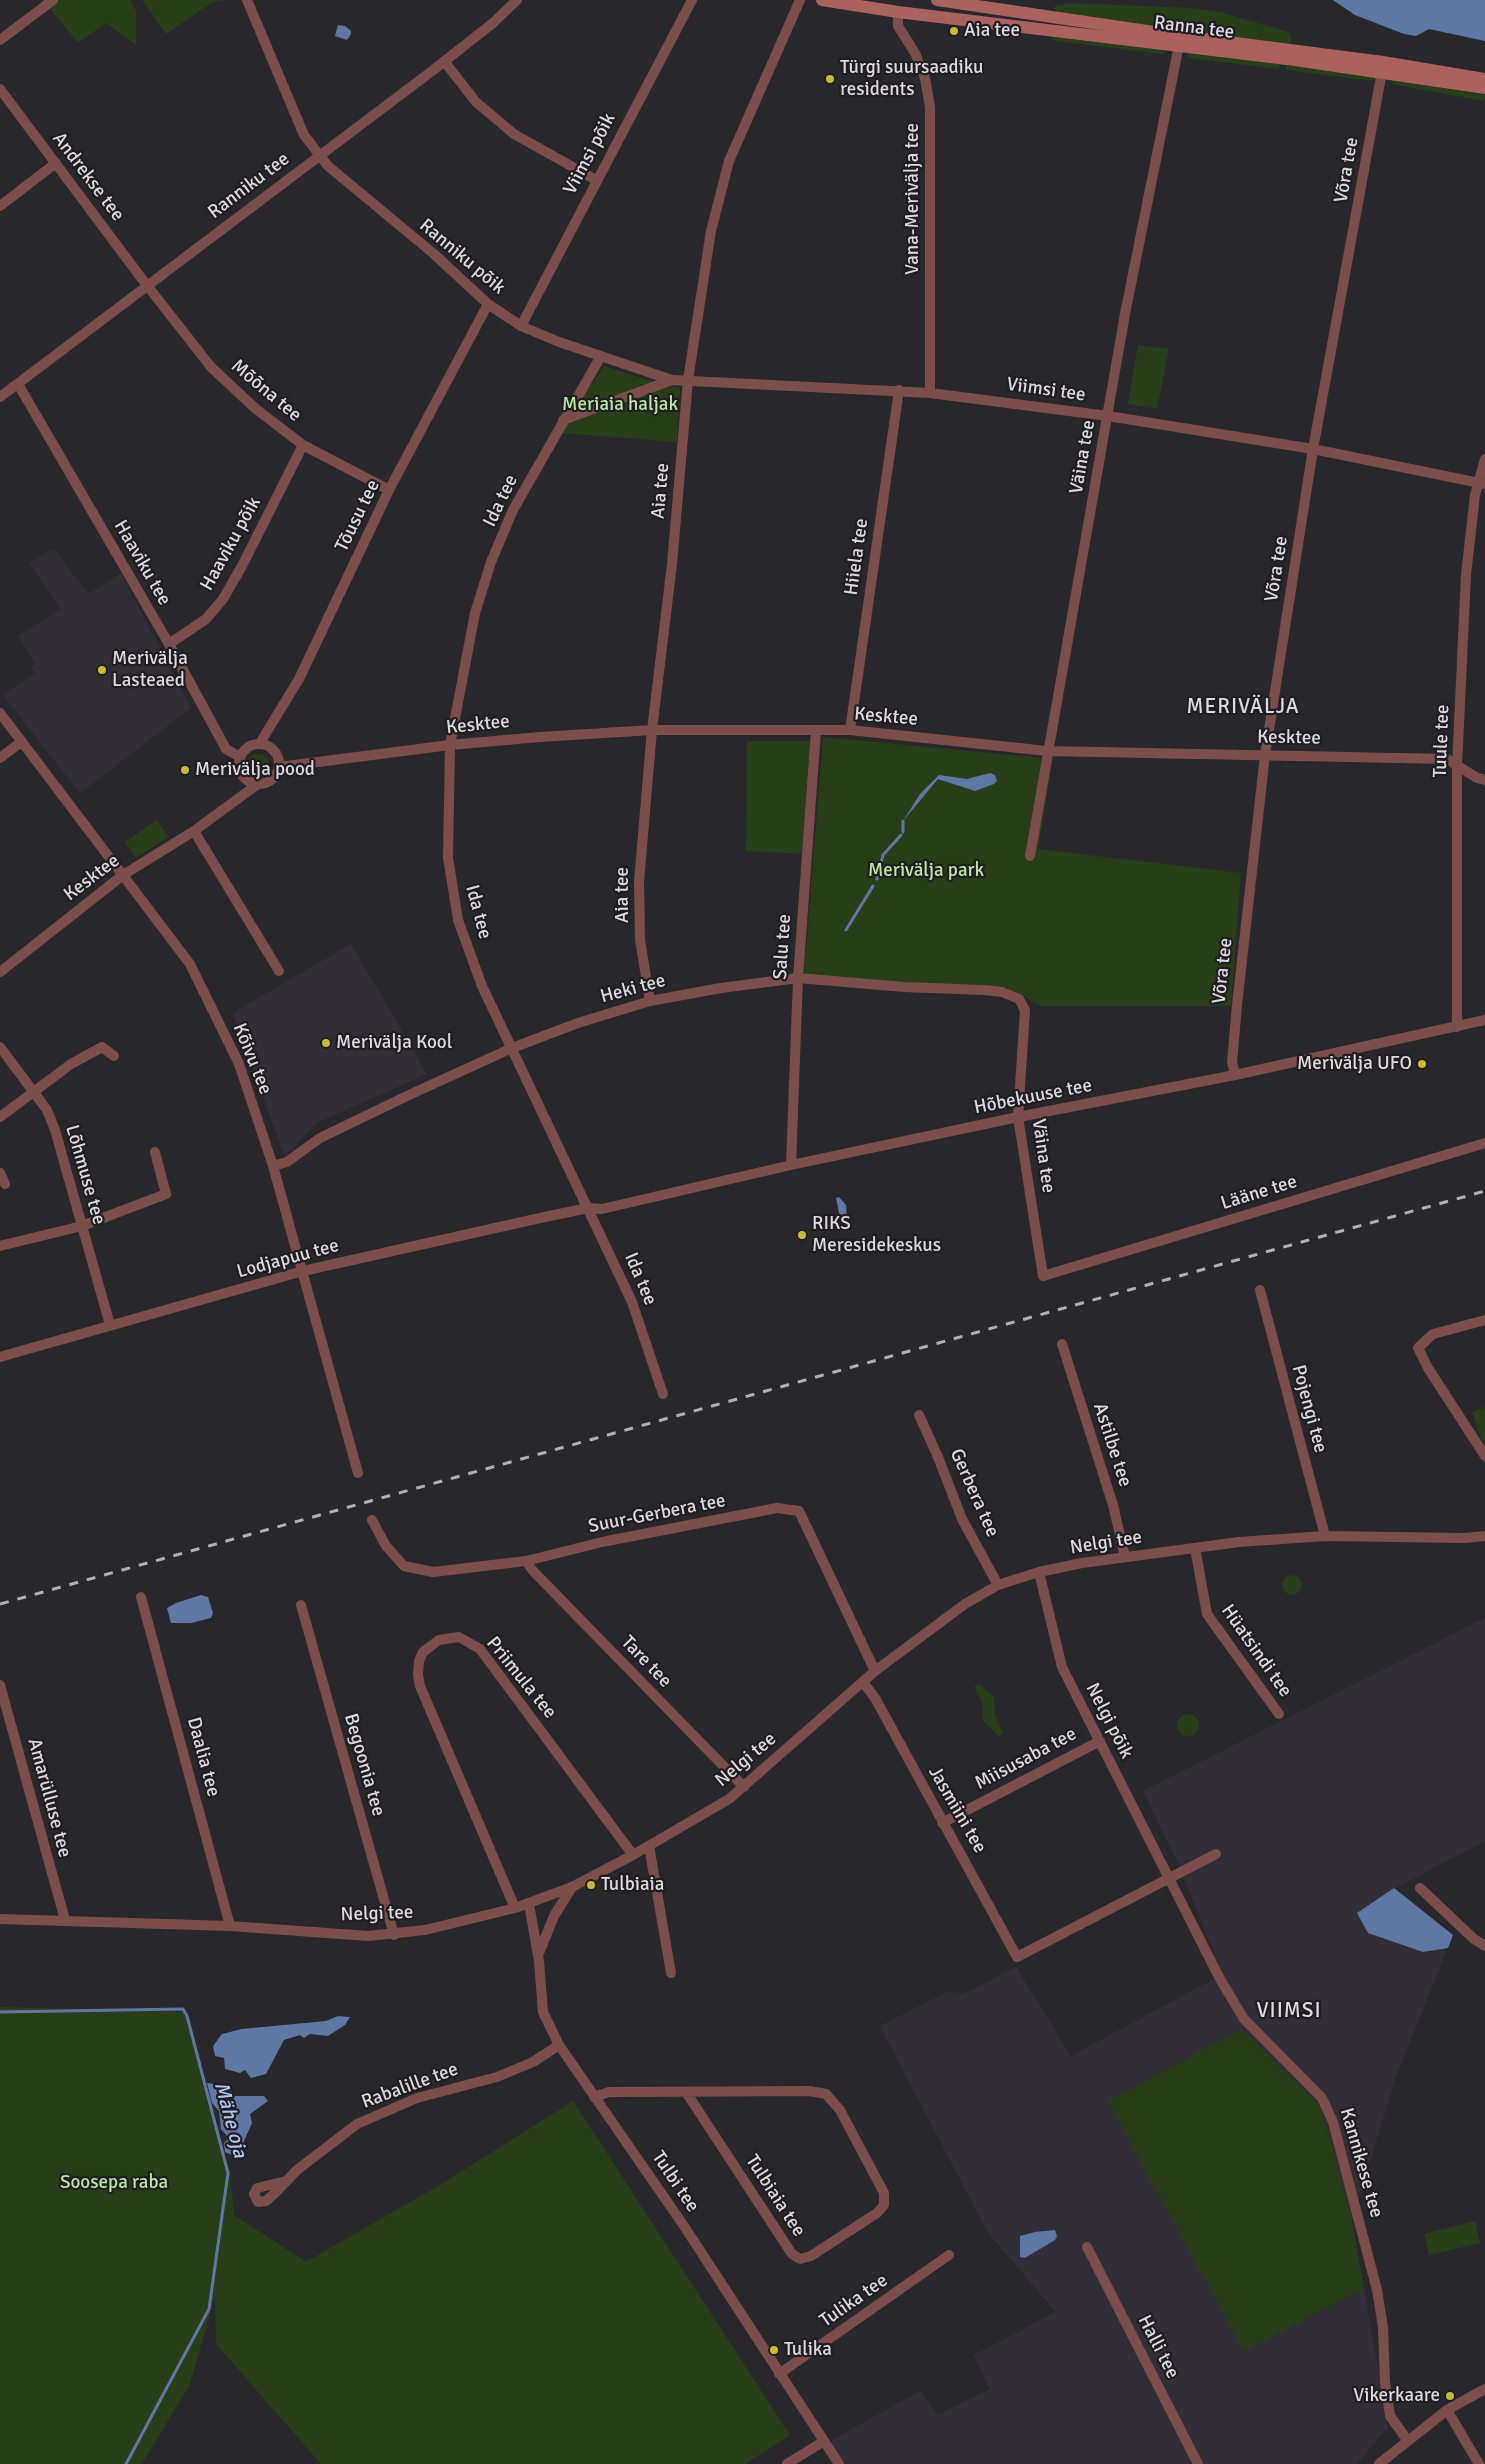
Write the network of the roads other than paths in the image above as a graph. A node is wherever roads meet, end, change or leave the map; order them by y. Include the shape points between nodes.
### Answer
1 (53, 0) edge
2 (247, 0) edge
3 (517, 0) edge
4 (692, 0) edge
5 (800, 0) edge
6 (822, 0) edge
7 (937, 0) edge
8 (898, 12) junction
9 (0, 40) edge
10 (1180, 40) junction
11 (444, 61) junction
12 (1383, 67) junction
13 (1485, 78) edge
14 (1485, 88) edge
15 (0, 89) edge
16 (319, 155) junction
17 (56, 163) junction
18 (596, 180) junction
19 (0, 206) edge
20 (147, 285) junction
21 (488, 304) junction
22 (521, 326) junction
23 (601, 356) junction
24 (672, 380) junction
25 (688, 380) junction
26 (18, 384) junction
27 (898, 390) junction
28 (930, 393) junction
29 (0, 397) edge
30 (1108, 416) junction
31 (563, 420) junction
32 (304, 445) junction
33 (1313, 448) junction
34 (1485, 459) edge
35 (1481, 482) edge
36 (389, 490) junction
37 (169, 644) junction
38 (0, 713) edge
39 (652, 730) junction
40 (850, 730) junction
41 (816, 731) junction
42 (21, 742) junction
43 (260, 743) junction
44 (450, 745) junction
45 (1047, 751) junction
46 (1265, 755) junction
47 (240, 757) junction
48 (0, 758) edge
49 (1457, 766) junction
50 (279, 767) junction
51 (1485, 780) edge
52 (258, 784) junction
53 (194, 831) junction
54 (1030, 856) dead end
55 (123, 875) junction
56 (279, 971) dead end
57 (0, 972) edge
58 (798, 978) junction
59 (650, 1001) junction
60 (1025, 1010) joint
61 (1485, 1020) edge
62 (1457, 1028) junction
63 (0, 1047) edge
64 (512, 1048) junction
65 (114, 1056) dead end
66 (1234, 1076) junction
67 (35, 1091) junction
68 (0, 1117) edge
69 (1018, 1117) junction
70 (1485, 1143) edge
71 (155, 1152) dead end
72 (792, 1165) junction
73 (273, 1166) junction
74 (0, 1173) edge
75 (5, 1184) dead end
76 (588, 1208) junction
77 (82, 1226) junction
78 (0, 1246) edge
79 (303, 1271) junction
80 (1043, 1276) joint
81 (1260, 1290) dead end
82 (1485, 1320) edge
83 (110, 1325) junction
84 (1062, 1344) dead end
85 (0, 1358) edge
86 (663, 1394) dead end
87 (919, 1415) dead end
88 (1485, 1456) edge
89 (358, 1473) dead end
90 (372, 1520) dead end
91 (1325, 1536) junction
92 (1485, 1536) edge
93 (1195, 1548) junction
94 (1125, 1557) junction
95 (526, 1561) junction
96 (1039, 1572) junction
97 (998, 1585) junction
98 (141, 1597) dead end
99 (301, 1605) dead end
100 (875, 1672) junction
101 (863, 1682) junction
102 (0, 1685) edge
103 (1279, 1714) dead end
104 (1100, 1741) junction
105 (744, 1787) junction
106 (942, 1823) junction
107 (649, 1846) junction
108 (1216, 1854) dead end
109 (633, 1855) junction
110 (1170, 1878) junction
111 (572, 1887) junction
112 (1420, 1888) dead end
113 (529, 1904) junction
114 (515, 1908) junction
115 (0, 1919) edge
116 (65, 1920) junction
117 (230, 1926) junction
118 (394, 1934) junction
119 (1485, 1946) edge
120 (538, 1954) junction
121 (671, 1972) dead end
122 (559, 2045) junction
123 (686, 2092) junction
124 (594, 2096) junction
125 (286, 2181) dead end
126 (1087, 2247) dead end
127 (949, 2255) dead end
128 (779, 2374) junction
129 (1485, 2389) edge
130 (1447, 2410) junction
131 (824, 2441) junction
132 (1408, 2441) junction
133 (787, 2464) edge
134 (839, 2464) edge
135 (1198, 2464) edge
136 (1379, 2464) edge
137 (1478, 2464) edge

1 - 9 street
2 - 16 street, Ranniku põik via 304,135
3 - 11 street, Ranniku tee
4 - 18 street, Viimsi põik
5 - 25 street, Aia tee via 729,161 711,231
6 - 8 main road, Ranna tee
7 - 10 main road, Ranna tee
8 - 10 main road, Ranna tee
8 - 28 street, Vana-Merivälja tee via 898,26 926,78 930,107
10 - 12 main road, Ranna tee
10 - 30 street, Väina tee
11 - 16 street, Ranniku tee
11 - 18 street via 476,102 514,134
12 - 13 main road, Ranna tee
12 - 14 main road, Ranna tee
12 - 33 street, Võra tee
15 - 17 street, Andrekse tee
16 - 20 street, Ranniku tee
16 - 21 street, Ranniku põik
17 - 19 street
17 - 20 street, Andrekse tee
18 - 22 street, Viimsi põik
20 - 26 street, Ranniku tee
20 - 32 street, Mõõna tee via 211,367 256,410
21 - 22 street, Ranniku põik
21 - 36 street, Tõusu tee
22 - 23 street, Ranniku põik
23 - 24 street, Viimsi tee
23 - 31 street, Ida tee
24 - 25 street, Viimsi tee
24 - 31 street
25 - 27 street, Viimsi tee
25 - 39 street, Aia tee via 672,564
26 - 29 street, Ranniku tee
26 - 37 street, Haaviku tee
27 - 28 street, Viimsi tee
27 - 40 street, Hiiela tee
28 - 30 street, Viimsi tee
30 - 33 street, Viimsi tee
30 - 45 street, Väina tee
31 - 44 street, Ida tee via 513,510 491,562 476,613
32 - 36 street, Mõõna tee
32 - 37 street, Haaviku põik via 223,599 206,619
33 - 35 street, Viimsi tee
33 - 46 street, Võra tee
34 - 35 street, Tuule tee
35 - 49 street, Tuule tee via 1467,570
36 - 43 street, Tõusu tee via 298,679
37 - 47 street, Haaviku tee via 226,749
38 - 42 street, Kõivu tee
39 - 41 street, Kesktee
39 - 44 street, Kesktee
39 - 59 street, Aia tee via 639,881 640,940
40 - 41 street, Kesktee
40 - 45 street, Kesktee
41 - 58 street, Salu tee
42 - 48 street
42 - 55 street, Kõivu tee
43 - 47 street via 248,746
43 - 50 street via 276,752
44 - 50 street, Kesktee
44 - 64 street, Ida tee via 448,858 458,920 482,986
45 - 46 street, Kesktee
45 - 54 street, Väina tee
46 - 49 street, Kesktee via 1447,759
46 - 66 street, Võra tee via 1237,1005 1232,1062
47 - 52 street via 242,775
49 - 51 street, Kesktee
49 - 62 street, Tuule tee
50 - 52 street via 270,781
52 - 53 street, Kesktee
53 - 55 street, Kesktee
53 - 56 street
55 - 57 street, Kesktee
55 - 73 street, Kõivu tee via 190,964 239,1064
58 - 59 street, Heki tee
58 - 60 street, Heki tee via 1002,992 1019,999
58 - 72 street, Salu tee
59 - 64 street, Heki tee
60 - 69 street, Väina tee
61 - 62 street, Hõbekuuse tee
62 - 66 street, Hõbekuuse tee
63 - 67 street, Lõhmuse tee
64 - 73 street, Heki tee via 320,1138 287,1162
64 - 76 street, Ida tee
65 - 67 street via 102,1047 71,1064
66 - 69 street, Hõbekuuse tee
67 - 68 street
67 - 77 street, Lõhmuse tee via 55,1130
69 - 72 street, Hõbekuuse tee
69 - 80 street, Väina tee
70 - 80 street, Lääne tee
71 - 77 street via 166,1194
72 - 76 street, Hõbekuuse tee via 602,1209
73 - 79 street, Kõivu tee
74 - 75 street
76 - 79 street, Lodjapuu tee
76 - 86 street, Ida tee via 632,1302
77 - 78 street
77 - 83 street, Lõhmuse tee
79 - 83 street, Lodjapuu tee
79 - 89 street, Kõivu tee
81 - 91 street, Pojengi tee
82 - 88 street via 1433,1334 1418,1348
83 - 85 street, Lodjapuu tee
84 - 94 street, Astilbe tee via 1113,1505
87 - 97 street, Gerbera tee via 962,1519
90 - 95 street, Suur-Gerbera tee via 386,1546 404,1566 434,1572
91 - 92 street, Nelgi tee
91 - 93 street, Nelgi tee
93 - 94 street, Nelgi tee
93 - 103 street, Hüatsindi tee via 1207,1614
94 - 96 street, Nelgi tee
95 - 100 street, Suur-Gerbera tee via 602,1542 777,1508 798,1511
95 - 105 street, Tare tee
96 - 97 street, Nelgi tee
96 - 104 street, Nelgi põik via 1062,1667
97 - 100 street, Nelgi tee via 965,1604
98 - 117 street, Daalia tee
99 - 118 street, Begoonia tee
100 - 101 street, Nelgi tee
101 - 105 street, Nelgi tee
101 - 106 street, Jasmiini tee via 876,1698
102 - 116 street, Amarülluse tee
104 - 106 street, Miisusaba tee
104 - 110 street, Nelgi põik
105 - 107 street, Nelgi tee
106 - 110 street, Jasmiini tee via 964,1857 1017,1957
107 - 109 street, Nelgi tee
107 - 121 street
108 - 110 street
109 - 111 street, Nelgi tee
109 - 114 street, Priimula tee via 480,1649 459,1637 439,1640 423,1652 419,1661 420,1686
110 - 132 street, Kannikese tee via 1244,2020 1322,2098 1333,2122 1377,2290 1390,2416
111 - 113 street, Nelgi tee
111 - 120 street via 554,1916
112 - 119 street
113 - 114 street, Nelgi tee
113 - 120 street, Tulbi tee
114 - 118 street, Nelgi tee via 425,1930
115 - 116 street, Nelgi tee
116 - 117 street, Nelgi tee
117 - 118 street, Nelgi tee via 368,1936
120 - 122 street, Tulbi tee via 543,2012
122 - 124 street, Tulbi tee
122 - 125 street, Rabalille tee via 533,2062 497,2076 417,2098 358,2124
123 - 123 street, Tulbiaia tee via 810,2091 826,2094 840,2110 884,2193 884,2205 877,2214 811,2256 800,2259 792,2254
123 - 124 street, Tulbiaia tee via 609,2092
124 - 128 street, Tulbi tee via 684,2226
126 - 135 street, Halli tee
127 - 128 street, Tulika tee
128 - 131 street, Tulbi tee
129 - 130 street
130 - 132 street
130 - 137 street
131 - 133 street
131 - 134 street, Tulbi tee
132 - 136 street

